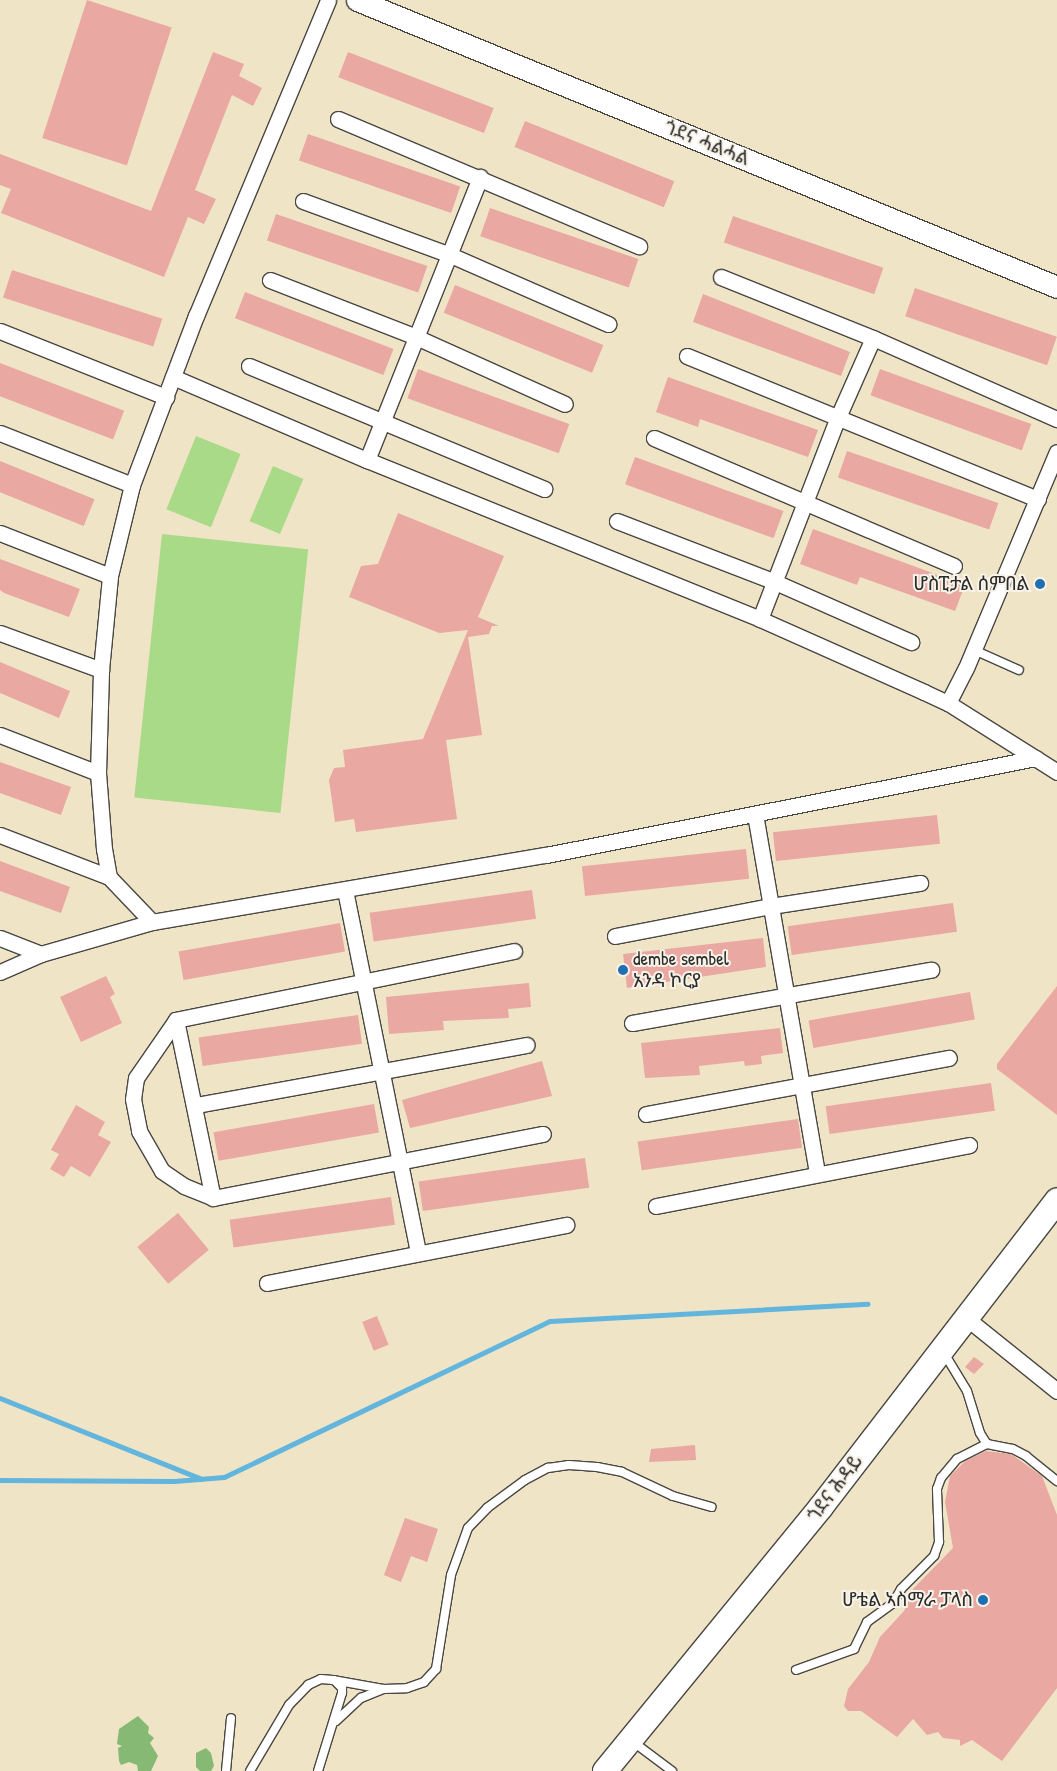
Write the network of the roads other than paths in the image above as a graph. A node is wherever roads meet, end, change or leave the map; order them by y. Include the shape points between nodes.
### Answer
1 (328, 0) edge
2 (357, 0) edge
3 (338, 119) dead end
4 (480, 177) junction
5 (303, 201) dead end
6 (639, 246) dead end
7 (448, 254) junction
8 (721, 277) dead end
9 (270, 280) dead end
10 (1057, 287) edge
11 (608, 324) dead end
12 (0, 331) edge
13 (416, 338) junction
14 (873, 338) junction
15 (687, 356) dead end
16 (249, 366) dead end
17 (173, 377) junction
18 (166, 397) junction
19 (565, 404) dead end
20 (838, 418) junction
21 (1057, 419) edge
22 (383, 421) junction
23 (0, 433) edge
24 (654, 438) dead end
25 (1057, 452) edge
26 (367, 460) junction
27 (132, 484) junction
28 (544, 489) dead end
29 (1038, 499) junction
30 (806, 502) junction
31 (617, 521) dead end
32 (0, 532) edge
33 (954, 566) dead end
34 (110, 576) junction
35 (775, 582) junction
36 (760, 619) junction
37 (0, 633) edge
38 (911, 642) dead end
39 (974, 650) junction
40 (101, 670) junction
41 (1019, 670) dead end
42 (948, 703) junction
43 (0, 735) edge
44 (1035, 758) junction
45 (1057, 772) edge
46 (98, 773) junction
47 (755, 814) junction
48 (0, 835) edge
49 (109, 877) junction
50 (920, 883) dead end
51 (346, 890) junction
52 (771, 906) junction
53 (152, 922) junction
54 (615, 936) dead end
55 (0, 938) edge
56 (514, 951) dead end
57 (41, 954) junction
58 (930, 970) dead end
59 (0, 972) edge
60 (362, 981) junction
61 (785, 997) junction
62 (176, 1020) junction
63 (632, 1023) dead end
64 (527, 1045) dead end
65 (949, 1058) dead end
66 (380, 1072) junction
67 (799, 1084) junction
68 (196, 1105) junction
69 (646, 1114) dead end
70 (544, 1134) dead end
71 (969, 1144) dead end
72 (399, 1162) junction
73 (817, 1172) junction
74 (213, 1198) junction
75 (1057, 1200) edge
76 (656, 1206) dead end
77 (566, 1225) dead end
78 (418, 1253) junction
79 (267, 1283) dead end
80 (965, 1317) junction
81 (940, 1348) junction
82 (1057, 1391) edge
83 (980, 1433) junction
84 (988, 1444) junction
85 (976, 1447) junction
86 (1057, 1481) edge
87 (711, 1507) dead end
88 (796, 1670) dead end
89 (333, 1680) junction
90 (383, 1689) junction
91 (231, 1718) dead end
92 (334, 1722) junction
93 (632, 1741) junction
94 (226, 1771) edge
95 (250, 1771) edge
96 (318, 1771) edge
97 (606, 1771) edge
98 (672, 1771) edge

1 - 17 street
2 - 10 street, ጎደና ሓልሓል
3 - 4 street
4 - 6 street
4 - 7 street
5 - 7 street
7 - 11 street
7 - 13 street
8 - 14 street
9 - 13 street
12 - 18 street
13 - 19 street
13 - 22 street
14 - 20 street
14 - 21 street
15 - 20 street
16 - 22 street
17 - 18 street
17 - 26 street
18 - 27 street
20 - 29 street
20 - 30 street
22 - 26 street
22 - 28 street
23 - 27 street
24 - 30 street
25 - 29 street
26 - 36 street
27 - 34 street
29 - 39 street
30 - 33 street
30 - 35 street
31 - 35 street
32 - 34 street
34 - 40 street
35 - 36 street
35 - 38 street
36 - 42 street
37 - 40 street
39 - 41 lane
39 - 42 street
40 - 46 street
42 - 44 street
43 - 46 street
44 - 45 street
44 - 47 street
46 - 49 street
47 - 51 street
47 - 52 street
48 - 49 street
49 - 53 street
50 - 52 street
51 - 53 street
51 - 60 street
52 - 54 street
52 - 61 street
53 - 57 street
55 - 57 street
56 - 60 street
57 - 59 street
58 - 61 street
60 - 62 street
60 - 66 street
61 - 63 street
61 - 67 street
62 - 68 street
62 - 74 street via 136,1078 133,1100 139,1131 162,1171 184,1186
64 - 66 street
65 - 67 street
66 - 68 street
66 - 72 street
67 - 69 street
67 - 73 street
68 - 74 street
70 - 72 street
71 - 73 street
72 - 74 street
72 - 78 street
73 - 76 street
75 - 80 main road, ጎደና ሕዳይ
77 - 78 street
78 - 79 street
80 - 81 main road, ጎደና ሕዳይ
80 - 82 street
81 - 83 lane via 967,1392
81 - 93 main road, ጎደና ሕዳይ via 821,1507
83 - 84 lane
83 - 85 lane
84 - 85 lane
84 - 86 lane via 1013,1448
85 - 88 lane via 948,1466 941,1478 937,1489 939,1542 934,1556 893,1603 868,1622 854,1649
87 - 90 lane via 673,1496 622,1472 597,1467 569,1465 548,1468 525,1480 487,1508 468,1528 451,1575 436,1668 424,1682 407,1688
89 - 90 lane
89 - 92 lane via 342,1688
89 - 95 lane via 321,1679 308,1685 289,1705
90 - 92 lane via 361,1698
91 - 94 lane
92 - 96 lane
93 - 97 main road, ጎደና ሕዳይ
93 - 98 lane

